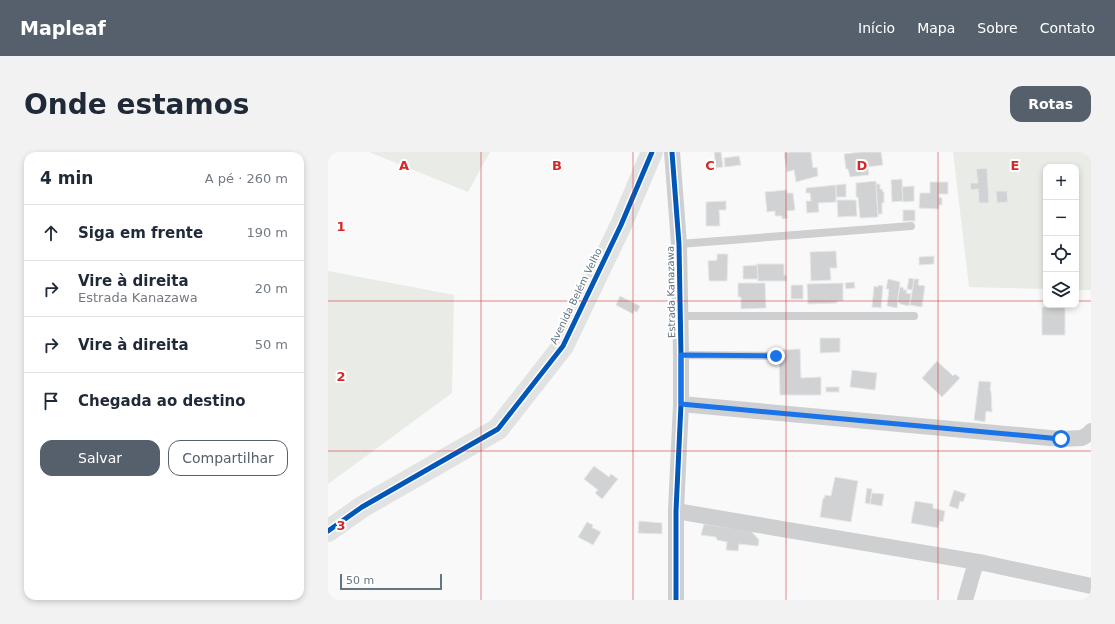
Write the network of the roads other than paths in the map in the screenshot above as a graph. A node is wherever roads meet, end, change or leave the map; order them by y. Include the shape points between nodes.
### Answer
1 (652, 152) edge
2 (672, 152) edge
3 (911, 226) dead end
4 (679, 244) junction
5 (680, 316) junction
6 (914, 316) dead end
7 (681, 355) junction
8 (776, 356) dead end
9 (681, 404) junction
10 (1091, 431) edge
11 (676, 512) junction
12 (328, 530) edge
13 (976, 562) junction
14 (1091, 586) edge
15 (676, 600) edge
16 (964, 600) edge

1 - 12 main road, Avenida Belém Velho via 621,225 563,346 498,430 362,507
2 - 4 street, Estrada Kanazawa
3 - 4 lane
4 - 5 street, Estrada Kanazawa
5 - 6 lane
5 - 7 street, Estrada Kanazawa
7 - 8 lane
7 - 9 street, Estrada Kanazawa
9 - 10 street via 1061,439 1082,438
9 - 11 street, Estrada Kanazawa
11 - 13 street
11 - 15 street, Estrada Kanazawa
13 - 14 street
13 - 16 street

